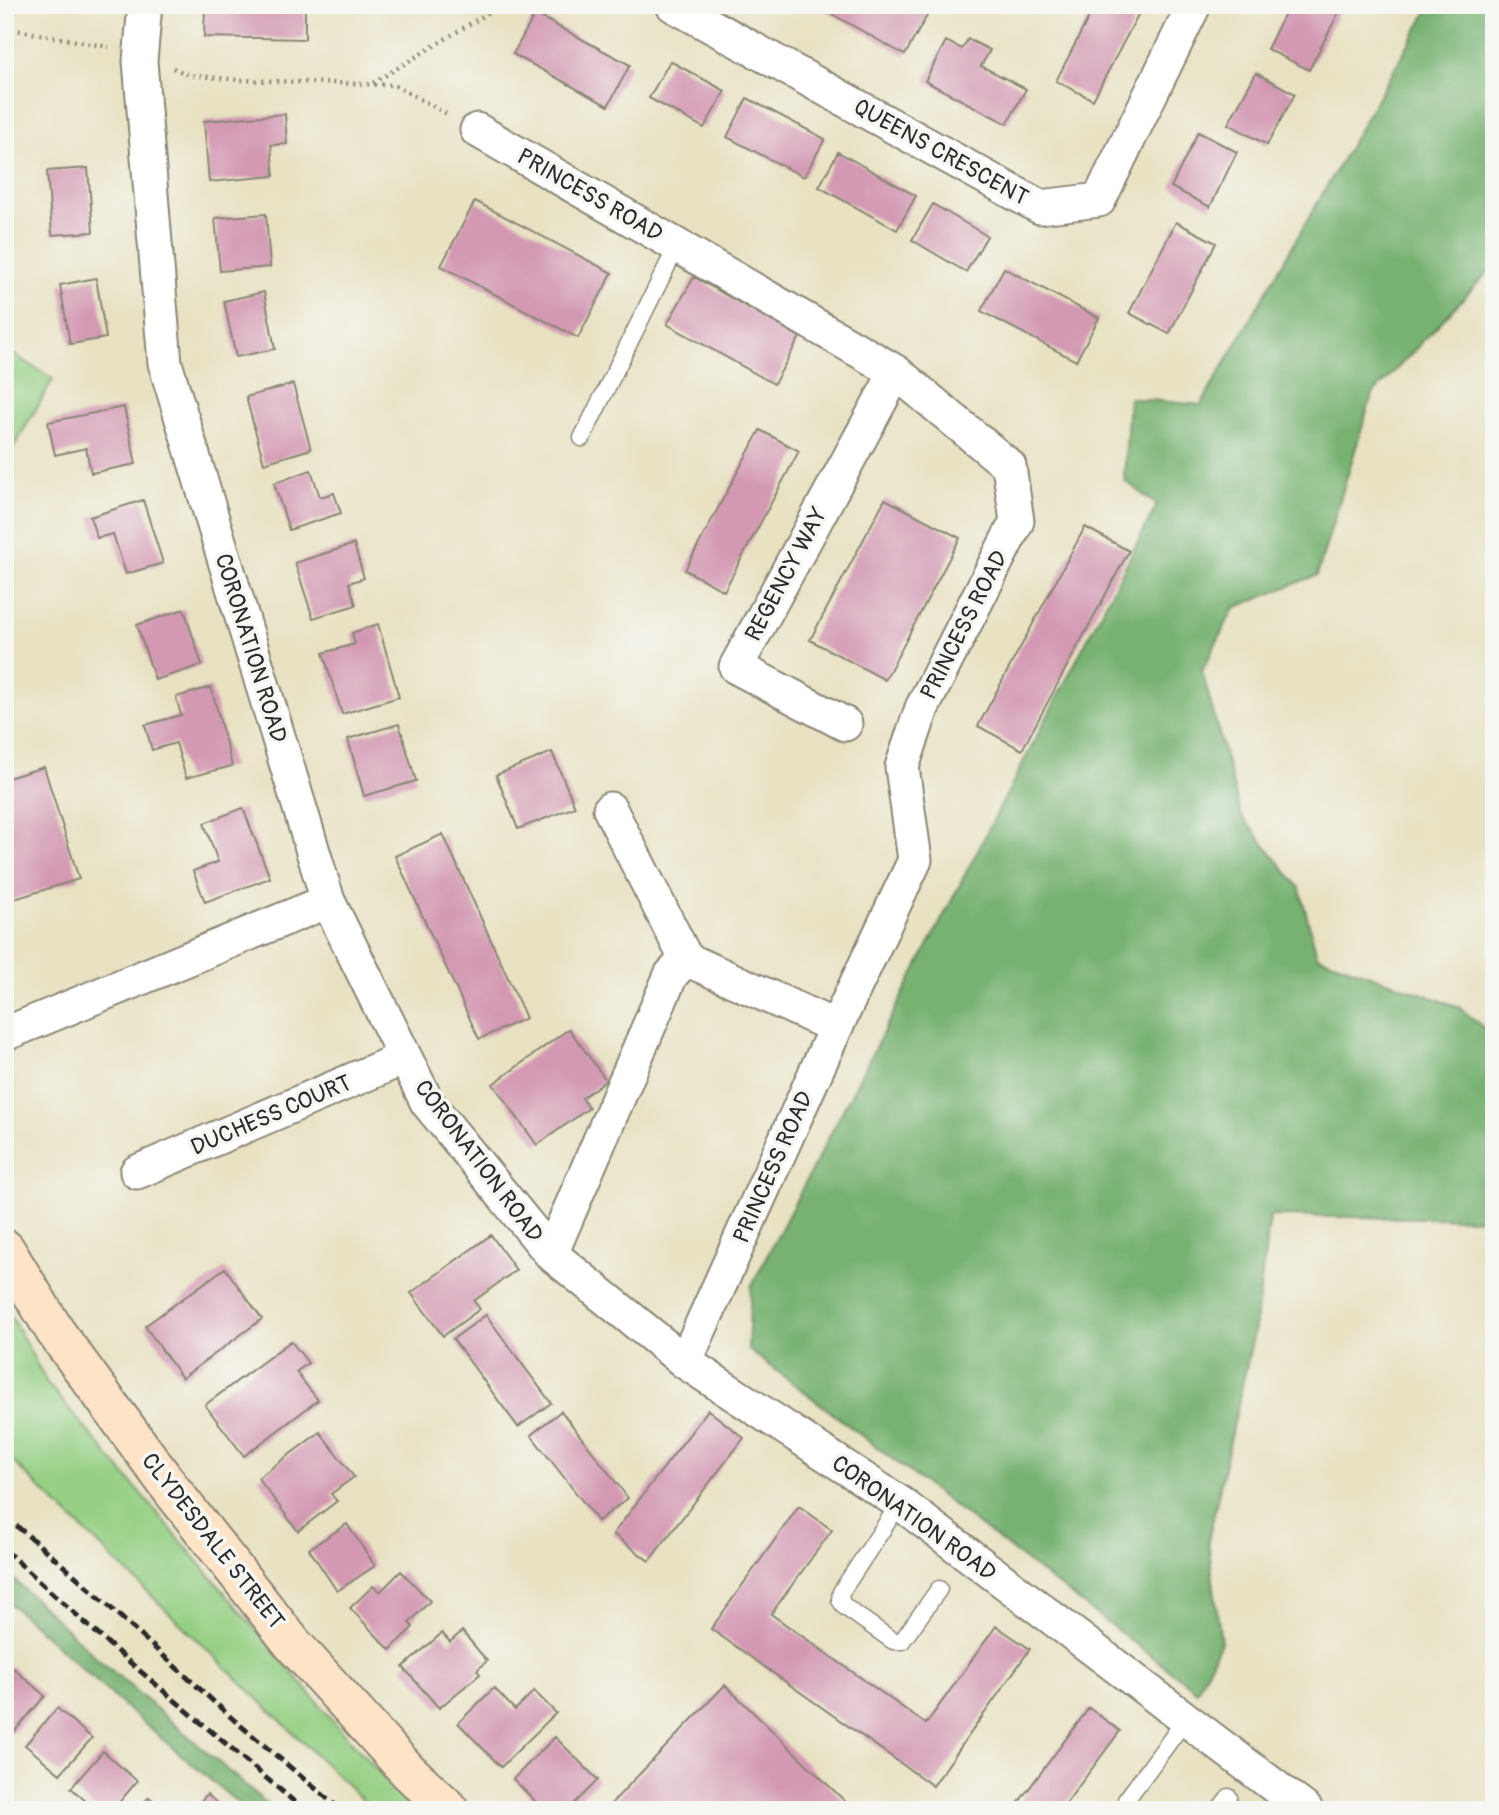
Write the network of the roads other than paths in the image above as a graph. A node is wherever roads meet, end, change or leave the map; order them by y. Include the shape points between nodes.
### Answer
1 (145, 5) edge
2 (673, 5) edge
3 (1194, 5) edge
4 (477, 130) road end
5 (677, 246) junction
6 (896, 372) junction
7 (582, 438) dead end
8 (845, 724) dead end
9 (610, 809) dead end
10 (328, 901) junction
11 (686, 959) junction
12 (836, 1027) junction
13 (5, 1034) edge
14 (404, 1058) junction
15 (137, 1172) dead end
16 (5, 1249) edge
17 (551, 1254) junction
18 (685, 1362) junction
19 (900, 1503) junction
20 (939, 1589) dead end
21 (1186, 1719) junction
22 (450, 1810) edge
23 (1124, 1810) edge
24 (1306, 1810) edge

1 - 10 street, CORONATION ROAD via 140,52 165,363
2 - 3 street, QUEENS CRESCENT via 1041,207 1098,200
4 - 5 street, PRINCESS ROAD
5 - 6 street, PRINCESS ROAD
5 - 7 lane
6 - 8 street, REGENCY WAY via 736,667
6 - 12 street, PRINCESS ROAD via 1009,466 1017,521 922,708 902,767 915,860
9 - 11 street
10 - 13 street
10 - 14 street, CORONATION ROAD
11 - 12 street
11 - 17 street via 671,975
12 - 18 street, PRINCESS ROAD
14 - 15 street, DUCHESS COURT
14 - 17 street, CORONATION ROAD via 427,1102
16 - 22 main road, CLYDESDALE STREET via 55,1331 292,1643 408,1771
17 - 18 street, CORONATION ROAD
18 - 19 street, CORONATION ROAD
19 - 20 lane via 839,1600 893,1641 902,1641
19 - 21 street, CORONATION ROAD
21 - 23 lane via 1126,1800
21 - 24 street, CORONATION ROAD

